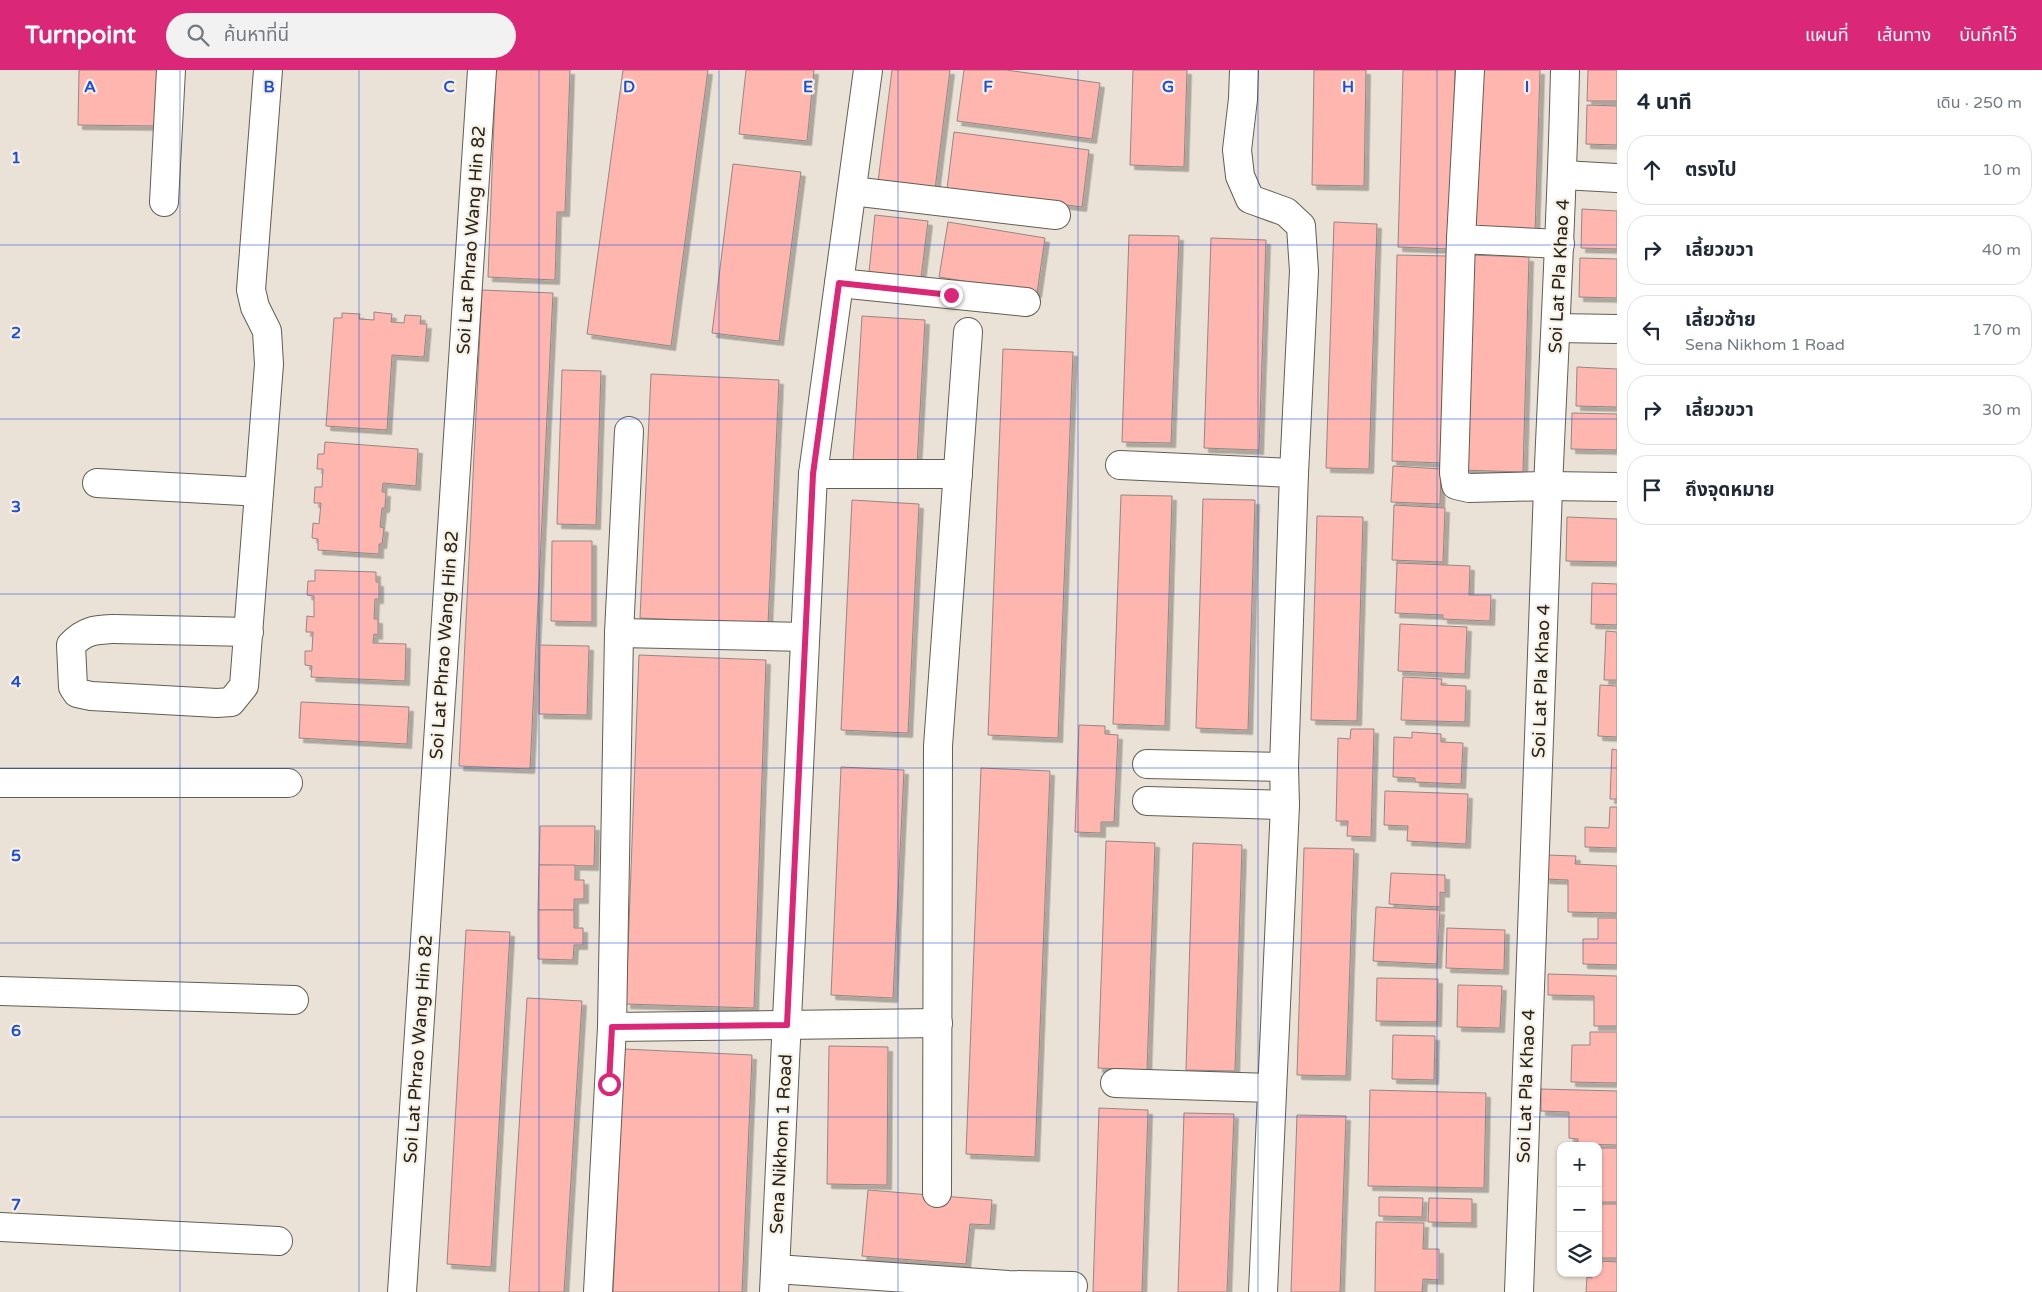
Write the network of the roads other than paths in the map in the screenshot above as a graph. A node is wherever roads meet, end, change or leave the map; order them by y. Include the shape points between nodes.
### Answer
1 (171, 70) edge
2 (268, 70) edge
3 (482, 70) edge
4 (868, 70) edge
5 (1244, 70) edge
6 (1470, 70) edge
7 (1565, 70) edge
8 (1563, 175) junction
9 (1617, 178) edge
10 (852, 191) junction
11 (164, 202) dead end
12 (1056, 215) dead end
13 (1461, 239) junction
14 (1560, 244) junction
15 (839, 283) junction
16 (1026, 302) dead end
17 (1556, 328) junction
18 (1617, 330) edge
19 (968, 332) dead end
20 (629, 431) dead end
21 (1120, 465) dead end
22 (1294, 473) junction
23 (813, 474) junction
24 (958, 474) junction
25 (96, 483) dead end
26 (1548, 486) junction
27 (1617, 486) edge
28 (259, 492) junction
29 (249, 632) junction
30 (619, 633) junction
31 (805, 637) junction
32 (1147, 764) dead end
33 (1284, 767) junction
34 (0, 783) edge
35 (288, 783) dead end
36 (1147, 802) dead end
37 (1285, 805) junction
38 (0, 991) edge
39 (294, 1000) dead end
40 (938, 1023) junction
41 (787, 1025) junction
42 (612, 1027) junction
43 (1115, 1083) dead end
44 (1271, 1088) junction
45 (937, 1193) dead end
46 (0, 1227) edge
47 (278, 1242) dead end
48 (775, 1281) edge
49 (1073, 1286) dead end
50 (402, 1292) edge
51 (598, 1292) edge
52 (1263, 1292) edge
53 (1520, 1292) edge

1 - 11 street
2 - 28 street via 251,290 254,307 267,331 269,364
3 - 50 street, Soi Lat Phrao Wang Hin 82
4 - 10 street, Sena Nikhom 1 Road
5 - 22 street via 1237,150 1240,176 1250,199 1286,212 1301,226 1304,271
6 - 13 street
7 - 8 street, Soi Lat Pla Khao 4
8 - 9 street
8 - 14 street, Soi Lat Pla Khao 4
10 - 12 street
10 - 15 street, Sena Nikhom 1 Road
13 - 14 street
13 - 26 street via 1456,485 1469,488
14 - 17 street, Soi Lat Pla Khao 4
15 - 16 street
15 - 23 street, Sena Nikhom 1 Road
17 - 18 street
17 - 26 street, Soi Lat Pla Khao 4
19 - 24 street
20 - 30 street
21 - 22 street
22 - 33 street
23 - 24 street
23 - 31 street, Sena Nikhom 1 Road
24 - 40 street via 938,746
25 - 28 street
26 - 27 street
26 - 53 street, Soi Lat Pla Khao 4
28 - 29 street
29 - 29 street via 94,630 80,636 71,645 73,687 77,692 91,696 217,704 231,702 244,686
30 - 31 street
30 - 42 street
31 - 41 street, Sena Nikhom 1 Road
32 - 33 street
33 - 37 street
34 - 35 street
36 - 37 street
37 - 44 street
38 - 39 street
40 - 41 street
40 - 45 street
41 - 42 street
41 - 48 street, Sena Nikhom 1 Road
42 - 51 street
43 - 44 street
44 - 52 street
46 - 47 street
48 - 49 street

